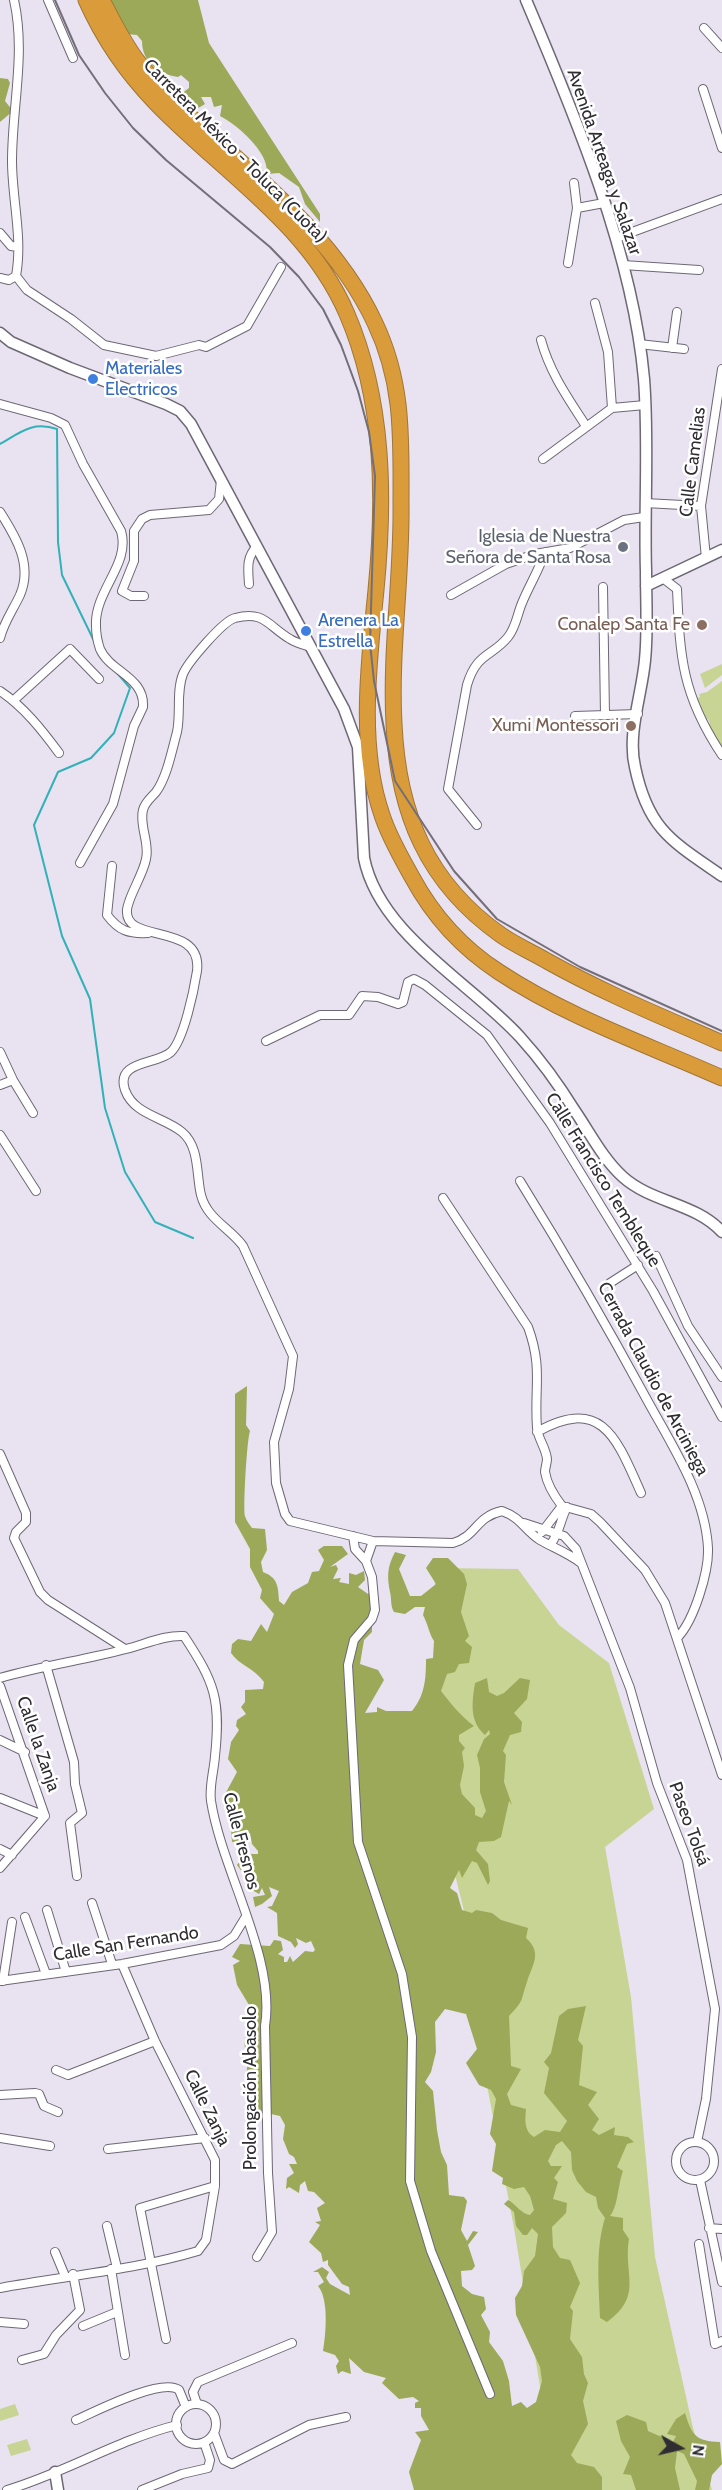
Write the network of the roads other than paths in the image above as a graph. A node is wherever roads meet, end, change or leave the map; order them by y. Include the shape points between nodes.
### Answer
1 (14, 0) edge
2 (48, 0) edge
3 (86, 0) edge
4 (102, 0) edge
5 (526, 0) edge
6 (704, 28) dead end
7 (722, 48) edge
8 (73, 58) dead end
9 (703, 89) dead end
10 (722, 148) edge
11 (574, 183) dead end
12 (722, 199) edge
13 (604, 203) junction
14 (577, 208) junction
15 (0, 233) edge
16 (616, 238) junction
17 (18, 247) junction
18 (568, 263) dead end
19 (623, 265) junction
20 (281, 267) dead end
21 (699, 270) dead end
22 (16, 276) junction
23 (0, 278) edge
24 (595, 303) dead end
25 (677, 312) dead end
26 (0, 333) edge
27 (541, 340) dead end
28 (639, 344) junction
29 (672, 348) junction
30 (684, 349) dead end
31 (722, 369) edge
32 (0, 404) edge
33 (645, 405) junction
34 (612, 408) junction
35 (586, 426) junction
36 (543, 459) dead end
37 (221, 480) junction
38 (645, 503) junction
39 (701, 506) junction
40 (0, 512) edge
41 (644, 516) junction
42 (257, 546) junction
43 (722, 550) edge
44 (545, 552) junction
45 (706, 558) junction
46 (664, 579) junction
47 (249, 584) dead end
48 (646, 586) junction
49 (603, 587) dead end
50 (450, 595) dead end
51 (144, 596) dead end
52 (0, 638) edge
53 (311, 647) junction
54 (99, 679) dead end
55 (0, 691) edge
56 (14, 700) junction
57 (638, 714) junction
58 (605, 715) junction
59 (575, 716) dead end
60 (59, 753) dead end
61 (722, 755) edge
62 (477, 825) dead end
63 (80, 863) dead end
64 (112, 866) dead end
65 (722, 876) edge
66 (152, 933) junction
67 (266, 1041) dead end
68 (722, 1043) edge
69 (0, 1052) edge
70 (722, 1078) edge
71 (13, 1080) junction
72 (0, 1085) edge
73 (33, 1113) dead end
74 (0, 1136) edge
75 (520, 1181) dead end
76 (36, 1191) dead end
77 (443, 1198) dead end
78 (722, 1232) edge
79 (656, 1256) dead end
80 (638, 1265) junction
81 (610, 1283) dead end
82 (722, 1377) edge
83 (722, 1418) edge
84 (537, 1432) junction
85 (0, 1454) edge
86 (640, 1493) dead end
87 (564, 1506) junction
88 (523, 1523) junction
89 (544, 1528) junction
90 (559, 1534) junction
91 (353, 1536) junction
92 (538, 1539) junction
93 (373, 1541) junction
94 (550, 1545) junction
95 (366, 1561) junction
96 (581, 1563) junction
97 (678, 1637) junction
98 (125, 1649) junction
99 (46, 1665) junction
100 (0, 1678) edge
101 (0, 1686) edge
102 (0, 1740) edge
103 (718, 1749) edge
104 (25, 1752) junction
105 (722, 1776) edge
106 (0, 1798) edge
107 (45, 1816) junction
108 (1, 1851) edge
109 (12, 1855) junction
110 (0, 1868) edge
111 (76, 1876) dead end
112 (92, 1903) dead end
113 (47, 1910) dead end
114 (25, 1917) dead end
115 (245, 1918) junction
116 (12, 1922) dead end
117 (112, 1964) junction
118 (122, 1964) junction
119 (66, 1972) junction
120 (46, 1974) junction
121 (2, 1981) edge
122 (155, 2041) junction
123 (56, 2070) dead end
124 (0, 2095) edge
125 (58, 2112) dead end
126 (0, 2138) edge
127 (205, 2138) junction
128 (697, 2142) junction
129 (50, 2146) dead end
130 (108, 2149) dead end
131 (718, 2155) edge
132 (718, 2165) edge
133 (700, 2180) junction
134 (215, 2186) junction
135 (107, 2226) dead end
136 (709, 2228) junction
137 (722, 2229) edge
138 (699, 2244) dead end
139 (55, 2252) dead end
140 (257, 2257) dead end
141 (152, 2264) junction
142 (114, 2268) junction
143 (69, 2275) junction
144 (722, 2282) edge
145 (0, 2288) edge
146 (117, 2312) junction
147 (0, 2322) edge
148 (24, 2324) dead end
149 (83, 2326) dead end
150 (165, 2339) dead end
151 (722, 2341) edge
152 (292, 2343) dead end
153 (125, 2355) dead end
154 (22, 2360) dead end
155 (490, 2394) dead end
156 (197, 2404) junction
157 (186, 2407) junction
158 (346, 2417) dead end
159 (76, 2420) dead end
160 (177, 2425) junction
161 (213, 2433) junction
162 (204, 2442) junction
163 (55, 2472) junction
164 (7, 2490) edge
165 (58, 2490) edge
166 (142, 2490) edge

1 - 17 street via 18,50 12,178
2 - 8 street
3 - 70 highway, Carretera México - Toluca (Cuota) via 120,61 154,102 301,239 333,285 361,350 374,398 378,445 379,542 369,683 371,758 381,814 418,888 453,935 501,974 566,1009
4 - 68 highway, Carretera México - Toluca (Cuota) via 139,63 168,95 313,231 352,284 384,345 397,387 401,417 402,525 394,726 403,801 423,849 459,898 504,937 592,986
5 - 13 street, Avenida Arteaga y Salazar
6 - 7 street
9 - 10 street
11 - 14 street
12 - 16 street
13 - 14 street
13 - 16 street, Avenida Arteaga y Salazar
14 - 18 street
15 - 17 street via 11,246
16 - 19 street, Avenida Arteaga y Salazar
17 - 22 street
19 - 21 street
19 - 28 street, Avenida Arteaga y Salazar
20 - 22 street via 247,326 206,347 198,345 156,356 104,345 27,290
22 - 23 street
24 - 34 street via 608,352
25 - 29 street
26 - 37 street via 11,342 70,368 180,411
27 - 35 street via 560,387
28 - 29 street
28 - 33 street, Avenida Arteaga y Salazar
29 - 30 street
31 - 39 street, Calle Camelias
32 - 63 street via 65,425 125,542 97,606 96,627 100,651 139,688 144,707 134,726 113,804
33 - 34 street
33 - 38 street, Avenida Arteaga y Salazar
34 - 35 street
35 - 36 street
37 - 42 street
37 - 51 street via 219,499 209,510 150,515 137,524 134,561 122,591
38 - 39 street
38 - 41 street, Avenida Arteaga y Salazar
39 - 45 street, Calle Camelias
40 - 52 street via 26,567 20,595
41 - 44 street via 616,524 570,548
41 - 48 street, Avenida Arteaga y Salazar
42 - 47 street via 249,554
42 - 53 street
43 - 45 street
44 - 50 street via 506,564
44 - 62 street via 514,628 507,639 484,654 467,685 448,789
45 - 46 street
46 - 48 street
46 - 61 street via 677,589 681,661 686,681 704,728
48 - 57 street, Avenida Arteaga y Salazar via 645,660
49 - 58 street
53 - 66 street via 292,640 263,618 251,615 232,619 183,674 179,722 163,776 143,811 147,858 127,910 129,921
53 - 78 street via 344,709 358,747 364,858 368,875 388,910 429,957 521,1038 566,1096 606,1159 624,1178 696,1212
54 - 56 street via 70,649
55 - 56 street
56 - 60 street
57 - 58 street
57 - 65 street, Avenida Arteaga y Salazar via 634,765 649,812 659,829
58 - 59 street
64 - 66 street via 107,915 116,928
66 - 91 street, Paseo Tolsá via 187,944 195,955 197,969 178,1042 163,1058 131,1067 125,1076 125,1089 133,1104 182,1132 190,1142 206,1208 243,1246 292,1356 289,1389 274,1442 276,1483 285,1514 290,1521 308,1527
67 - 80 street, Calle Francisco Tembleque via 320,1015 349,1015 362,996 403,1002 408,982 418,980 487,1035 550,1123
69 - 71 street
71 - 72 street
71 - 73 street
74 - 76 street
75 - 97 street, Cerrada Claudio de Arciniega via 598,1310 686,1471 708,1549 704,1578 687,1628
77 - 84 street via 528,1327 539,1373
79 - 82 street via 688,1326
80 - 81 street
80 - 83 street, Calle Francisco Tembleque
84 - 86 street via 561,1419 595,1419 608,1431
84 - 87 street via 548,1461 545,1472
85 - 98 street via 26,1513 26,1522 14,1538 40,1592
87 - 89 street
87 - 90 street
87 - 97 street via 591,1514 645,1570 665,1603
88 - 89 street, Paseo Tolsá
88 - 92 street, Paseo Tolsá
88 - 93 street, Paseo Tolsá via 502,1511 488,1515 471,1534 453,1543
89 - 90 street, Paseo Tolsá
89 - 92 street
90 - 94 street
90 - 96 street, Paseo Tolsá via 570,1541
91 - 93 street, Paseo Tolsá
91 - 95 street via 355,1549
92 - 94 street, Paseo Tolsá
93 - 95 street
94 - 96 street, Paseo Tolsá
95 - 155 street via 372,1577 375,1610 354,1640 348,1665 358,1842 402,1974 412,2037 410,2181 431,2251
96 - 128 street, Paseo Tolsá via 630,1688 657,1783 687,1860 696,1903 715,2009 706,2100
97 - 103 street
98 - 99 street
98 - 115 street, Calle Fresnos via 184,1636 213,1685 218,1731 211,1801
99 - 100 street
99 - 111 street via 74,1762 82,1813 70,1823
101 - 104 street, Calle la Zanja
102 - 104 street
103 - 105 street
104 - 107 street, Calle la Zanja
106 - 107 street
107 - 109 street, Calle la Zanja
108 - 109 street
109 - 110 street, Calle la Zanja
112 - 117 street
113 - 119 street
114 - 120 street
115 - 118 street, Calle San Fernando via 234,1936 221,1945
115 - 140 street, Prolongación Abasolo via 259,1954 268,2005 265,2026 272,2232
116 - 121 street
117 - 118 street, Calle San Fernando
117 - 119 street, Calle San Fernando
118 - 122 street, Calle Zanja
119 - 120 street, Calle San Fernando
120 - 121 street, Calle San Fernando
122 - 123 street via 68,2074
122 - 127 street, Calle Zanja
124 - 125 street via 39,2094 44,2106
126 - 129 street
127 - 130 street
127 - 134 street, Calle Zanja via 215,2160
128 - 131 street
128 - 133 street via 681,2148 676,2163 684,2177
131 - 132 street
132 - 133 street
133 - 136 street
134 - 141 street, Calle Zanja via 203,2247
134 - 141 street via 140,2208
135 - 142 street
136 - 137 street
136 - 144 street
138 - 151 street via 715,2344
139 - 143 street
141 - 142 street, Calle Zanja
141 - 150 street
142 - 143 street, Calle Zanja
142 - 146 street
143 - 145 street, Calle Zanja
143 - 154 street via 80,2310 44,2354
146 - 149 street
146 - 153 street
147 - 148 street
152 - 156 street via 198,2382 193,2392
156 - 157 street
156 - 161 street via 213,2414
157 - 159 street via 179,2390 166,2386
157 - 160 street
158 - 161 street via 309,2426 232,2464 224,2460
160 - 162 street via 186,2441
160 - 163 street via 141,2434
161 - 162 street
162 - 166 street via 210,2460 208,2468
163 - 164 street
163 - 165 street

